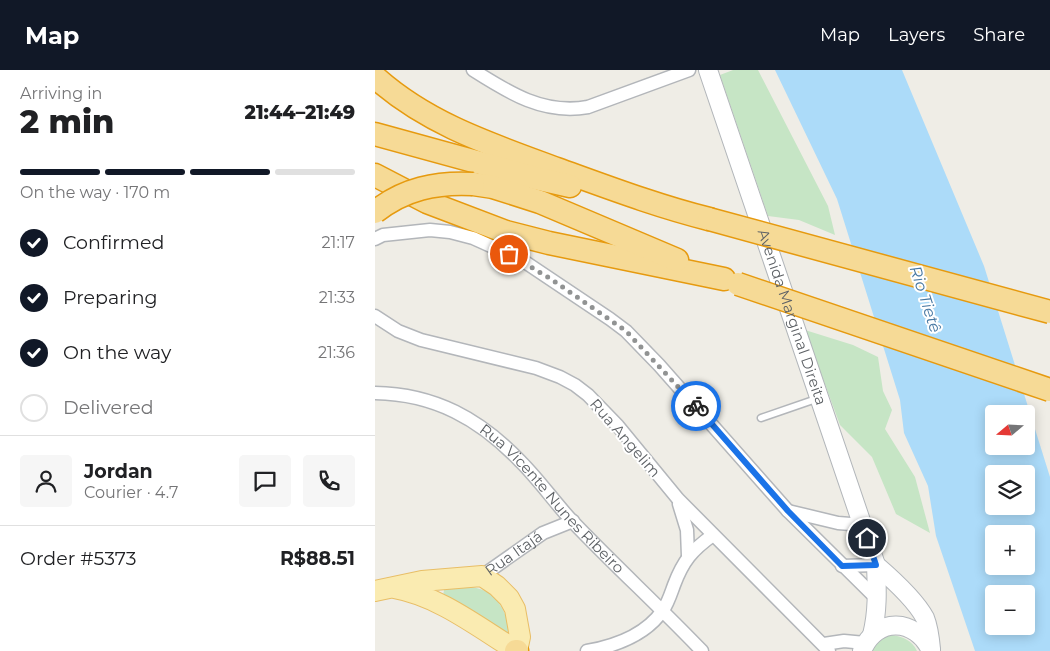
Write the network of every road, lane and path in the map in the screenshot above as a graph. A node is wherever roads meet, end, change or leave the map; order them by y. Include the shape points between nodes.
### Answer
1 (473, 70) edge
2 (689, 70) edge
3 (709, 70) edge
4 (375, 77) edge
5 (375, 134) edge
6 (375, 175) edge
7 (662, 206) junction
8 (375, 212) edge
9 (379, 237) edge
10 (732, 282) junction
11 (1050, 312) edge
12 (375, 316) edge
13 (1050, 390) edge
14 (375, 393) edge
15 (819, 398) junction
16 (761, 418) dead end
17 (677, 499) junction
18 (788, 511) junction
19 (573, 521) junction
20 (863, 525) junction
21 (713, 535) junction
22 (688, 556) junction
23 (876, 565) junction
24 (842, 566) junction
25 (482, 576) junction
26 (438, 578) junction
27 (386, 589) edge
28 (672, 590) junction
29 (648, 595) junction
30 (877, 599) junction
31 (436, 602) junction
32 (663, 610) junction
33 (643, 630) junction
34 (866, 643) edge
35 (827, 648) edge
36 (931, 650) edge
37 (516, 651) edge
38 (520, 651) edge
39 (587, 651) edge
40 (701, 651) edge

1 - 2 street via 533,103 571,110 588,107
3 - 15 main road, Avenida Marginal Direita
4 - 7 highway via 423,112 477,139
5 - 7 highway via 535,178
6 - 10 highway via 427,202 506,232
7 - 11 highway, bridge
8 - 10 highway, bridge via 412,191 451,183 493,187 540,202
9 - 18 street via 430,230 450,232 473,238 522,260 626,331
10 - 13 highway, bridge
12 - 17 street, Rua Angelim via 398,331 421,340 536,368 575,385 618,426
14 - 19 street, Rua Vicente Nunes Ribeiro via 427,400 447,406 467,418 521,462
15 - 16 lane
15 - 20 main road, Avenida Marginal Direita
17 - 21 street, Rua Angelim
17 - 22 street via 687,530
18 - 20 street via 838,523
18 - 24 street
19 - 25 street, Rua Itajá via 543,533
19 - 29 street, Rua Vicente Nunes Ribeiro
20 - 23 main road, Avenida Marginal Direita
21 - 22 street
21 - 35 street, Rua Angelim
22 - 28 street
23 - 24 street
23 - 30 main road, Avenida Marginal Direita
23 - 36 main road via 924,616
24 - 30 street
25 - 26 main road, Rua Itajá
25 - 37 main road via 509,598 515,609 520,637
26 - 27 main road, Rua Itajá
26 - 31 main road
27 - 31 main road via 407,590
28 - 29 street
28 - 32 street
29 - 32 street, Rua Vicente Nunes Ribeiro
29 - 33 street via 649,613
30 - 34 main road, Avenida Marginal Direita via 876,618
31 - 37 main road
32 - 33 street
32 - 40 street, Rua Vicente Nunes Ribeiro
33 - 39 street via 625,641
34 - 35 street, Rua Angelim via 844,641
34 - 36 main road via 882,628 905,626 925,639
37 - 38 street

